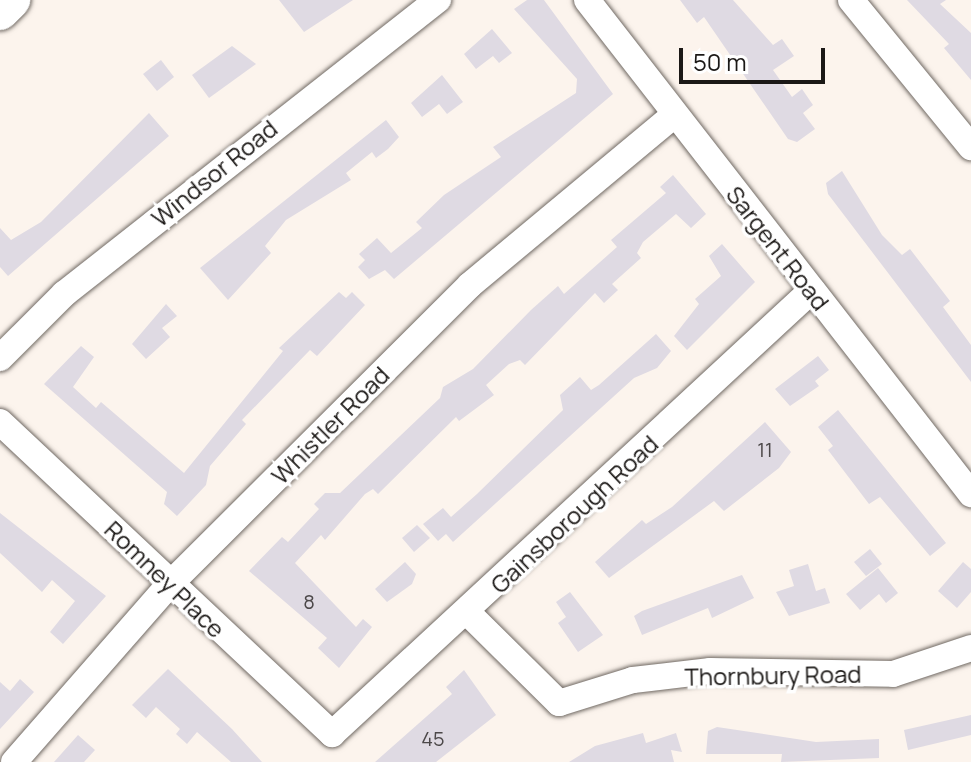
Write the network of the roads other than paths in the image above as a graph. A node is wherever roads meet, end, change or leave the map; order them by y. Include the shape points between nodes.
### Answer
1 (11, 0) edge
2 (438, 0) edge
3 (587, 0) edge
4 (851, 0) edge
5 (0, 11) edge
6 (674, 115) junction
7 (971, 147) edge
8 (812, 290) junction
9 (0, 358) edge
10 (0, 422) edge
11 (971, 494) edge
12 (169, 585) junction
13 (468, 613) junction
14 (971, 648) edge
15 (332, 734) joint
16 (14, 762) edge

1 - 5 highway
2 - 9 street, Windsor Road via 88,274
3 - 6 street, Sargent Road
4 - 7 street
6 - 8 street, Sargent Road
6 - 12 street, Whistler Road via 470,285
8 - 11 street, Sargent Road
8 - 13 street, Gainsborough Road
10 - 12 street, Romney Place
12 - 15 street, Romney Place
12 - 16 street, Whistler Road
13 - 14 street, Thornbury Road via 559,703 633,680 710,671 893,674
13 - 15 street, Gainsborough Road

